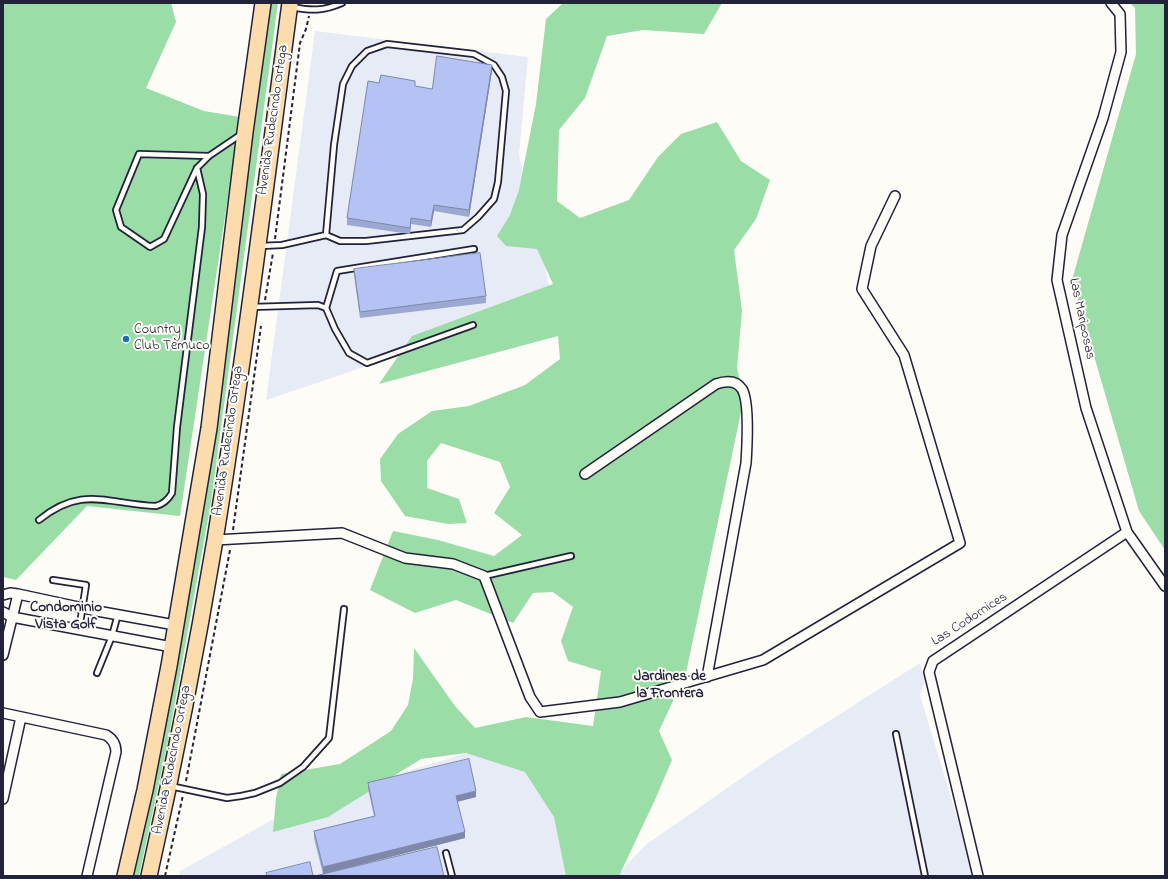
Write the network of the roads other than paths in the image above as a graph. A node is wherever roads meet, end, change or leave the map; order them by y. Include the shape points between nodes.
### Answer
1 (263, 3) edge
2 (342, 3) edge
3 (1111, 3) edge
4 (289, 5) edge
5 (245, 132) junction
6 (209, 156) junction
7 (197, 168) junction
8 (895, 196) dead end
9 (326, 235) junction
10 (257, 246) junction
11 (474, 249) dead end
12 (248, 307) junction
13 (326, 308) junction
14 (473, 325) dead end
15 (585, 474) dead end
16 (39, 520) dead end
17 (1127, 532) junction
18 (215, 540) junction
19 (571, 556) dead end
20 (484, 576) junction
21 (53, 580) dead end
22 (1165, 586) edge
23 (18, 594) junction
24 (3, 595) edge
25 (82, 608) junction
26 (344, 609) dead end
27 (3, 612) edge
28 (118, 614) junction
29 (12, 617) junction
30 (175, 624) junction
31 (79, 630) junction
32 (112, 636) junction
33 (172, 648) junction
34 (3, 655) edge
35 (96, 672) dead end
36 (707, 676) junction
37 (3, 713) edge
38 (21, 718) junction
39 (896, 734) dead end
40 (169, 786) junction
41 (3, 799) edge
42 (446, 854) dead end
43 (87, 876) edge
44 (125, 876) edge
45 (149, 876) edge
46 (452, 876) edge
47 (925, 876) edge
48 (978, 876) edge

1 - 5 main road, Avenida Rudecindo Ortega
2 - 4 lane via 331,8 310,11
3 - 17 street, Las Mariposas via 1120,14 1121,52 1103,118 1062,236 1056,280 1086,408
4 - 10 main road, Avenida Rudecindo Ortega
5 - 6 lane
5 - 30 main road, Avenida Rudecindo Ortega via 209,428
6 - 7 lane
6 - 7 lane via 139,154 116,210 121,227 150,247 164,239
7 - 16 lane via 203,194 202,227 177,427 172,493 164,503 156,506 88,498 75,500 58,506
8 - 36 street via 870,246 862,289 904,355 960,542 763,660
9 - 9 lane via 340,241 366,241 463,230 478,217 494,199 503,142 506,91 502,77 494,65 474,54 387,44 367,52 352,66 343,84 334,145
9 - 10 lane via 282,245
10 - 12 main road, Avenida Rudecindo Ortega
11 - 13 lane via 337,270
12 - 13 lane via 318,305
12 - 18 main road, Avenida Rudecindo Ortega
13 - 14 lane via 348,353 367,363
15 - 36 street via 716,384 732,382 742,390 748,433 746,463
17 - 22 street, Las Mariposas
17 - 48 street, Las Codornices via 933,661 929,672
18 - 20 street via 342,533 405,558 453,564
18 - 40 main road, Avenida Rudecindo Ortega
19 - 20 lane
20 - 36 street via 530,696 540,712 620,702
21 - 25 lane via 86,585
23 - 24 street
23 - 25 street
23 - 29 street
25 - 28 street
25 - 31 lane
26 - 40 lane via 329,738 303,767 274,786 254,794 227,798
27 - 29 street
28 - 30 street
28 - 32 lane
29 - 31 street
29 - 34 street
30 - 33 main road, Avenida Rudecindo Ortega
31 - 32 street
32 - 33 street
32 - 35 lane
33 - 44 main road, Avenida Rudecindo Ortega via 145,790
37 - 38 street
38 - 41 street
38 - 43 street via 106,735 115,743 116,752
39 - 47 lane
40 - 45 main road, Avenida Rudecindo Ortega
42 - 46 lane

